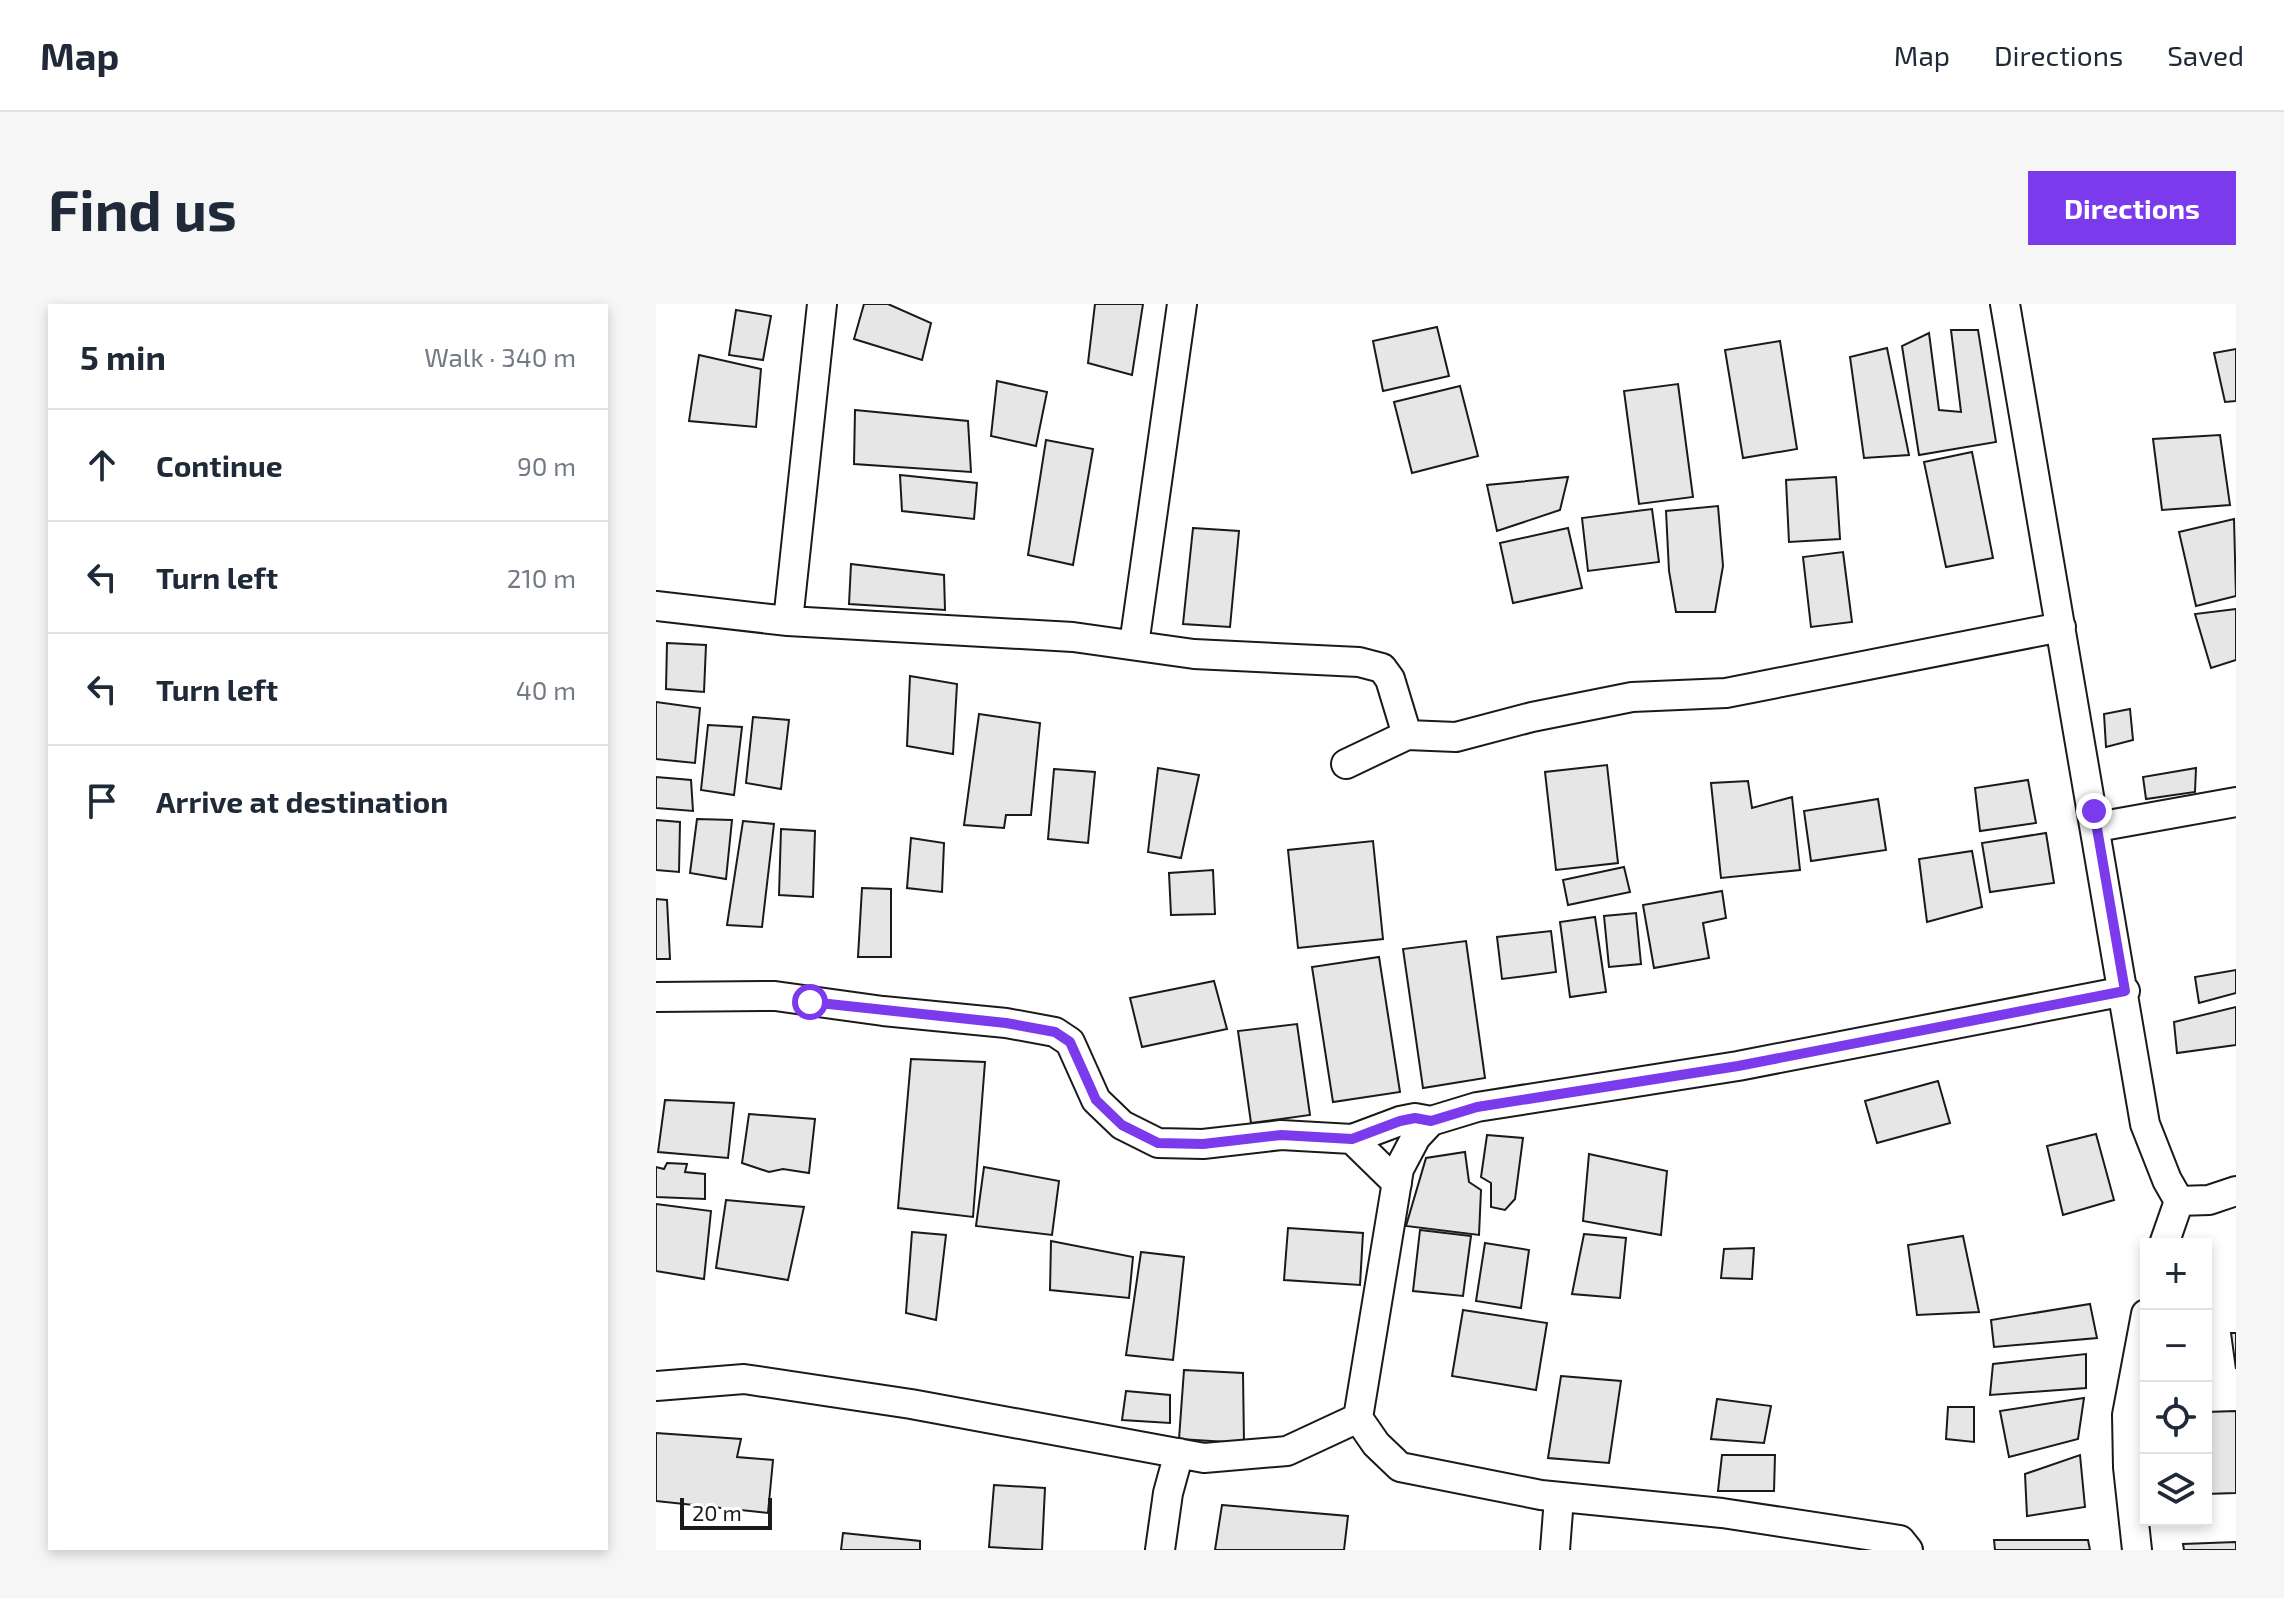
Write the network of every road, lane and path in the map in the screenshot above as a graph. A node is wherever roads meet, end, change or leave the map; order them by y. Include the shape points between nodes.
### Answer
1 (822, 304) edge
2 (1182, 304) edge
3 (2005, 304) edge
4 (656, 606) edge
5 (788, 621) junction
6 (2061, 627) junction
7 (1134, 645) junction
8 (1407, 735) junction
9 (1346, 764) dead end
10 (2236, 802) edge
11 (2097, 827) junction
12 (2125, 991) junction
13 (656, 997) edge
14 (1431, 1121) junction
15 (1352, 1139) junction
16 (1397, 1183) junction
17 (2236, 1191) edge
18 (2179, 1201) junction
19 (2166, 1238) edge
20 (2140, 1346) edge
21 (656, 1386) edge
22 (1358, 1418) junction
23 (1179, 1453) junction
24 (1559, 1498) junction
25 (1160, 1550) edge
26 (1555, 1550) edge
27 (1908, 1550) edge
28 (2137, 1550) edge

1 - 5 street
2 - 7 street
3 - 6 street
4 - 5 street
5 - 7 street
6 - 8 street via 1726,693 1632,697 1456,737
6 - 11 street
7 - 8 street via 1382,668
8 - 9 street
10 - 11 street
11 - 12 street
12 - 14 street via 1738,1066 1477,1107
12 - 18 street via 2145,1124
13 - 15 street via 775,996 1055,1032 1070,1042 1096,1100 1148,1140 1203,1144 1281,1135
14 - 15 street via 1400,1121
14 - 16 street via 1416,1137
15 - 16 street
16 - 22 street
17 - 18 street via 2209,1200
18 - 19 street
20 - 28 street via 2127,1415
21 - 23 street via 744,1379
22 - 23 street via 1287,1451 1204,1458
22 - 24 street via 1400,1467
23 - 25 street
24 - 26 street
24 - 27 street via 1768,1520 1900,1540

